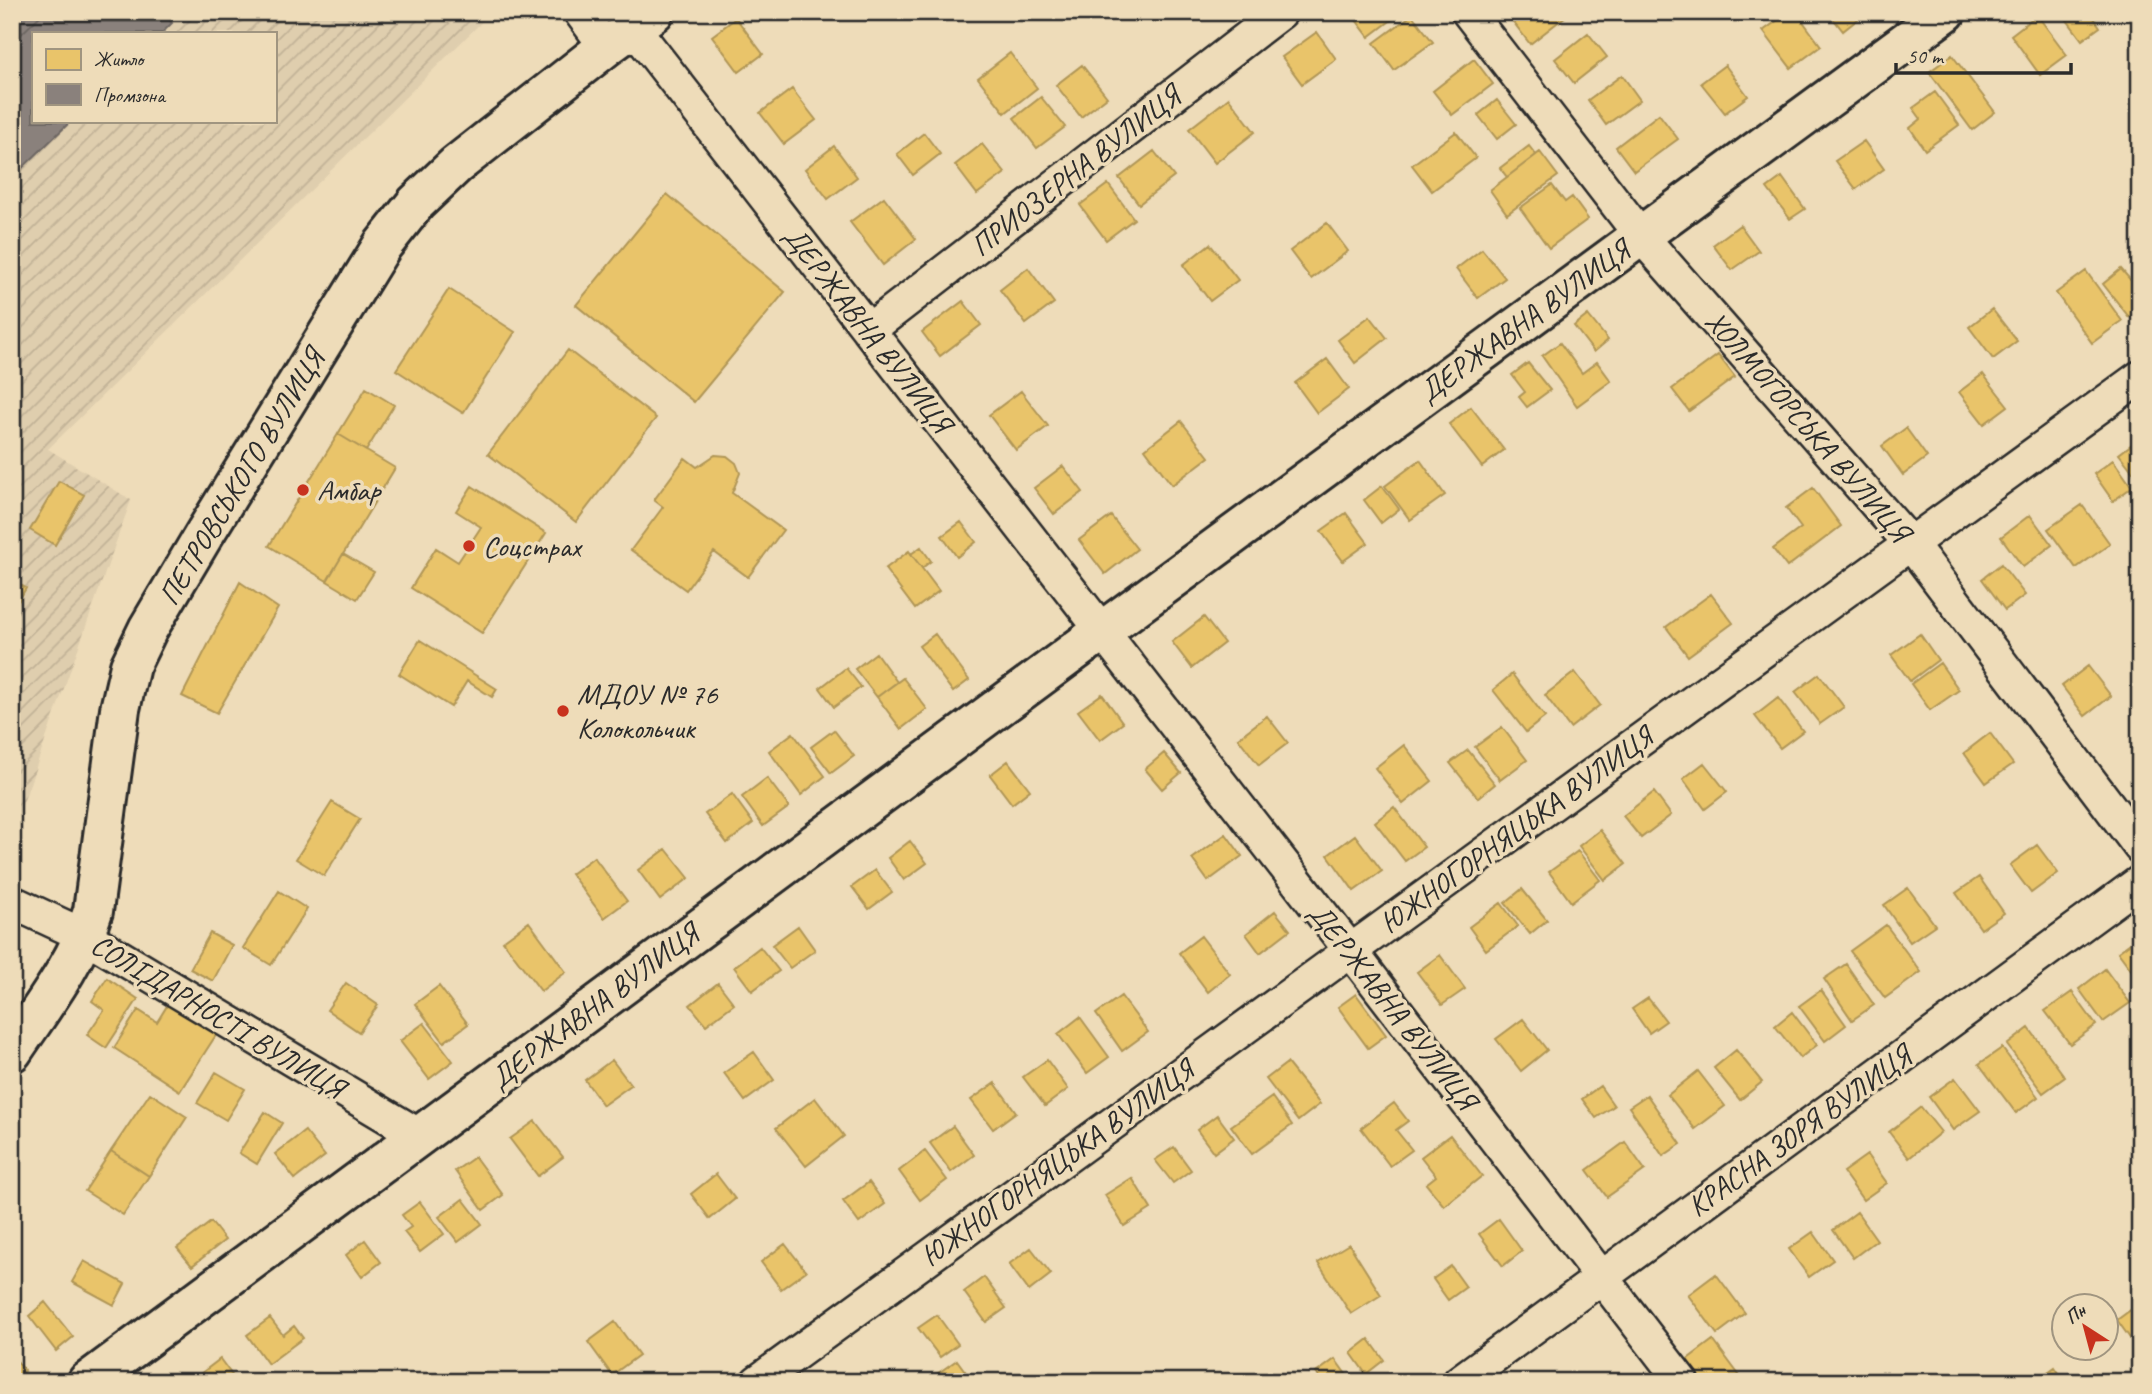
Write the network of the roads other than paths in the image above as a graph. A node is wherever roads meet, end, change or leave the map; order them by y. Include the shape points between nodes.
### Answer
1 (580, 12) edge
2 (1281, 12) edge
3 (1468, 12) edge
4 (1946, 12) edge
5 (631, 29) edge
6 (1641, 236) junction
7 (870, 330) junction
8 (2140, 377) edge
9 (1911, 544) junction
10 (1102, 631) junction
11 (2140, 847) edge
12 (2140, 882) edge
13 (12, 902) edge
14 (85, 936) junction
15 (1350, 950) junction
16 (12, 1052) edge
17 (420, 1136) junction
18 (1602, 1276) junction
19 (88, 1382) edge
20 (757, 1382) edge
21 (1459, 1382) edge
22 (1682, 1382) edge

1 - 5 street, ДЕРЖАВНА ВУЛИЦЯ
2 - 7 street, ПРИОЗЕРНА ВУЛИЦЯ
3 - 6 street, ХОЛМОГОРСЬКА ВУЛИЦЯ
4 - 6 main road, ДЕРЖАВНА ВУЛИЦЯ
5 - 7 street, ДЕРЖАВНА ВУЛИЦЯ
5 - 14 main road, ПЕТРОВСЬКОГО ВУЛИЦЯ via 435,183 408,212 382,246 148,629 125,684 93,911
6 - 9 street, ХОЛМОГОРСЬКА ВУЛИЦЯ
6 - 10 main road, ДЕРЖАВНА ВУЛИЦЯ
7 - 10 street, ДЕРЖАВНА ВУЛИЦЯ
8 - 9 street, ЮЖНОГОРНЯЦЬКА ВУЛИЦЯ
9 - 11 street, ХОЛМОГОРСЬКА ВУЛИЦЯ
9 - 15 street, ЮЖНОГОРНЯЦЬКА ВУЛИЦЯ
10 - 15 street, ДЕРЖАВНА ВУЛИЦЯ
10 - 17 main road, ДЕРЖАВНА ВУЛИЦЯ
12 - 18 street, КРАСНА ЗОРЯ ВУЛИЦЯ
13 - 14 street, СОЛІДАРНОСТІ ВУЛИЦЯ
14 - 16 main road, ПЕТРОВСЬКОГО ВУЛИЦЯ
14 - 17 street, СОЛІДАРНОСТІ ВУЛИЦЯ
15 - 18 street, ДЕРЖАВНА ВУЛИЦЯ
15 - 20 street, ЮЖНОГОРНЯЦЬКА ВУЛИЦЯ
17 - 19 main road, ДЕРЖАВНА ВУЛИЦЯ
18 - 21 street, КРАСНА ЗОРЯ ВУЛИЦЯ
18 - 22 street, ДЕРЖАВНА ВУЛИЦЯ

